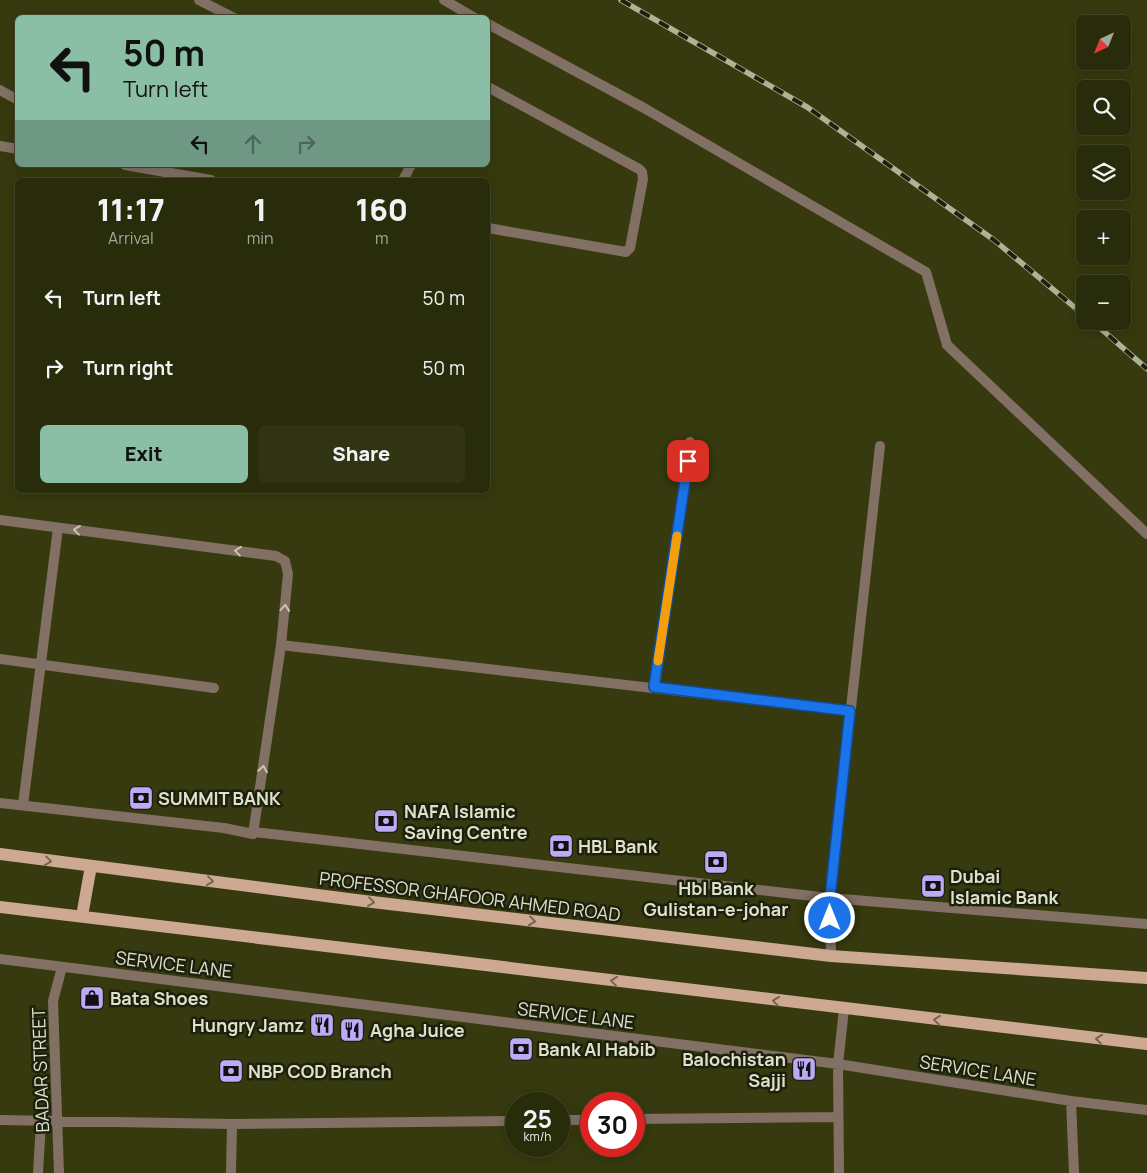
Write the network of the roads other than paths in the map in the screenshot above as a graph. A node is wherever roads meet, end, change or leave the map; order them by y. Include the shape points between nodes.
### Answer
1 (199, 0) edge
2 (444, 0) edge
3 (228, 15) edge
4 (470, 15) edge
5 (490, 25) edge
6 (490, 87) edge
7 (0, 90) edge
8 (15, 98) edge
9 (0, 146) edge
10 (15, 148) edge
11 (136, 167) edge
12 (200, 178) edge
13 (490, 228) edge
14 (690, 442) dead end
15 (880, 446) dead end
16 (0, 520) edge
17 (58, 528) junction
18 (1147, 534) edge
19 (281, 645) junction
20 (0, 659) edge
21 (40, 664) junction
22 (654, 687) junction
23 (214, 688) dead end
24 (850, 711) junction
25 (0, 803) edge
26 (23, 805) junction
27 (253, 834) junction
28 (0, 854) edge
29 (92, 866) junction
30 (830, 898) junction
31 (0, 908) edge
32 (82, 916) junction
33 (1147, 924) edge
34 (831, 956) junction
35 (0, 959) edge
36 (62, 967) junction
37 (1147, 978) edge
38 (844, 1009) junction
39 (1147, 1044) edge
40 (838, 1064) junction
41 (1071, 1101) junction
42 (1147, 1110) edge
43 (838, 1117) junction
44 (0, 1120) edge
45 (645, 1120) edge
46 (505, 1121) edge
47 (42, 1122) junction
48 (58, 1122) junction
49 (232, 1124) junction
50 (38, 1173) edge
51 (59, 1173) edge
52 (231, 1173) edge
53 (839, 1173) edge
54 (1074, 1173) edge

1 - 3 street
2 - 4 street
5 - 18 street via 644,108 926,272 947,345
6 - 13 street via 639,169 643,179 630,248 626,252
7 - 8 street
9 - 10 street
11 - 12 street
14 - 22 street
15 - 24 street
16 - 17 street
19 -> 17 street via 288,574 285,561 276,556
17 - 21 street
19 - 22 street
27 -> 19 street
20 - 21 street
21 - 23 street
21 - 26 street
22 - 24 street
24 - 30 street
25 - 26 street
26 - 27 street
27 - 30 street
28 -> 29 main road, PROFESSOR GHAFOOR AHMED ROAD
29 - 32 main road
29 -> 34 main road, PROFESSOR GHAFOOR AHMED ROAD
30 - 33 street
30 - 34 street
31 - 32 main road
38 -> 32 main road
34 - 37 main road, PROFESSOR GHAFOOR AHMED ROAD
35 - 36 street, SERVICE LANE
36 - 40 street, SERVICE LANE
36 - 48 street, BADAR STREET via 53,1001
39 -> 38 main road
38 - 40 street
40 - 41 street, SERVICE LANE
40 - 43 street
41 - 42 street, SERVICE LANE
41 - 54 street
43 - 45 street
43 - 53 street
44 - 47 street
46 - 49 street
47 - 48 street
47 - 50 street
48 - 49 street
48 - 51 street, BADAR STREET
49 - 52 street

